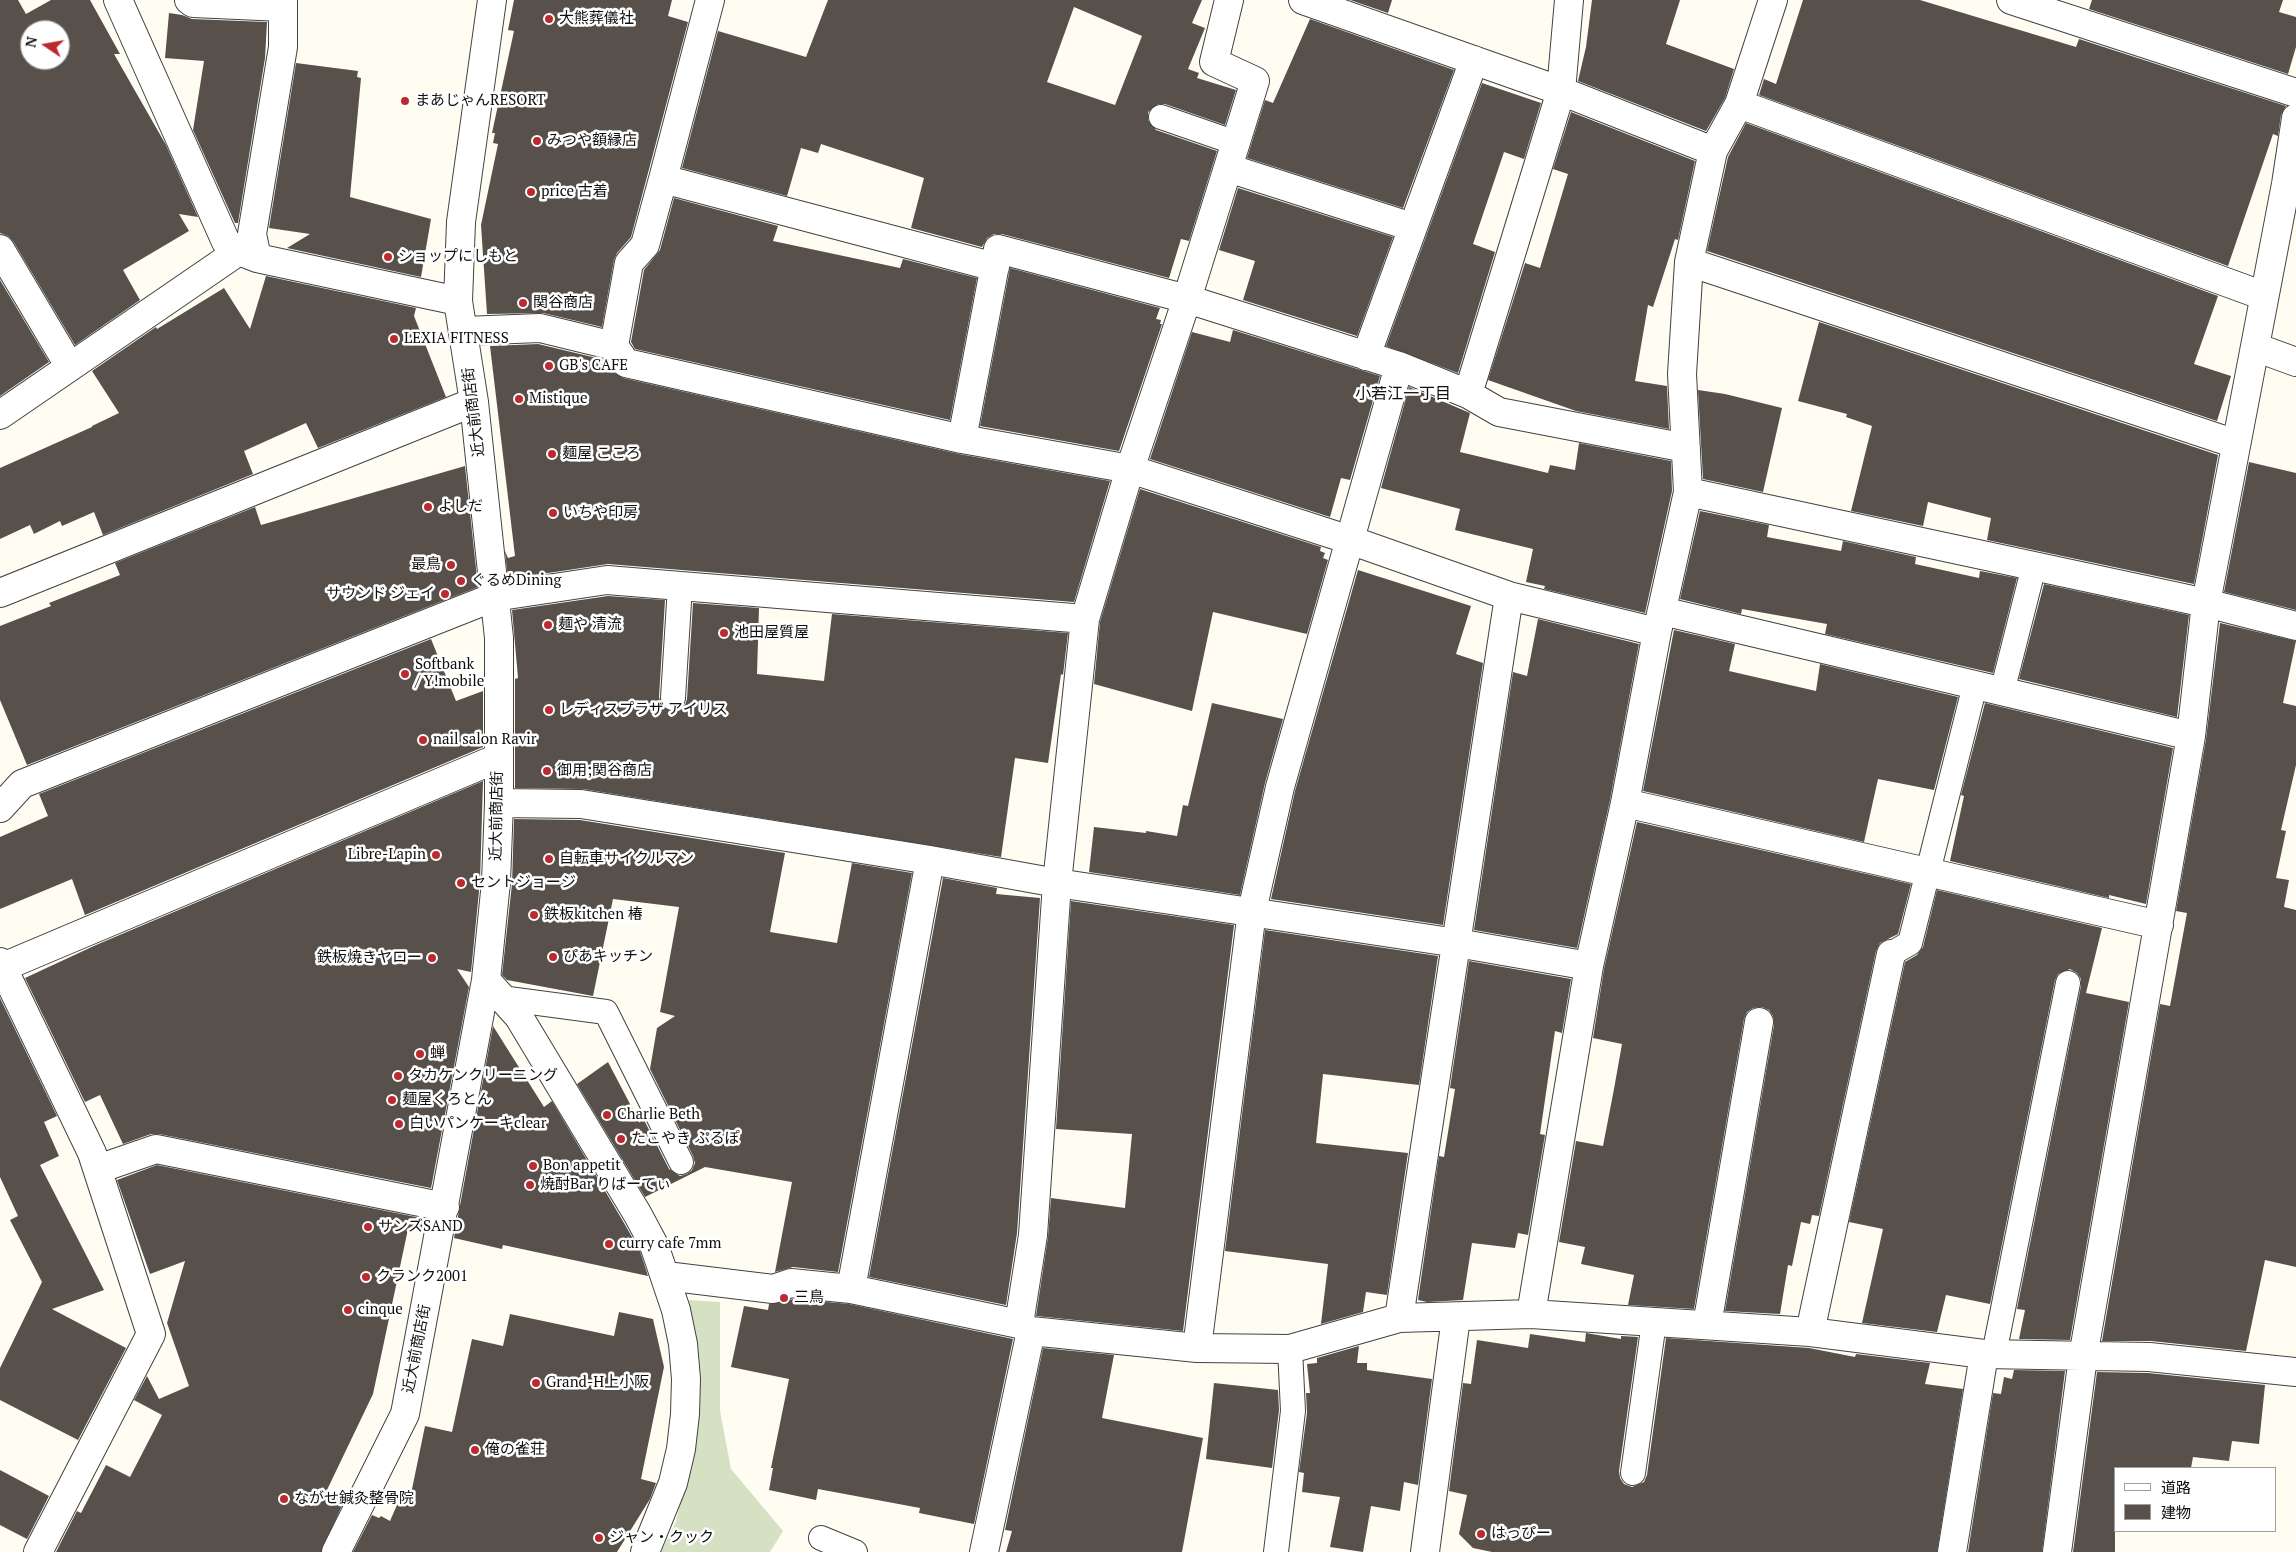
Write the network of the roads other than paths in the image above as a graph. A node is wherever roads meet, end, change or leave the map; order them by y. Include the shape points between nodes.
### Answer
1 (118, 0) edge
2 (189, 0) edge
3 (492, 0) edge
4 (710, 0) edge
5 (1229, 0) edge
6 (1303, 0) edge
7 (1570, 0) edge
8 (1772, 0) edge
9 (2011, 0) edge
10 (283, 3) edge
11 (1474, 60) junction
12 (1561, 91) junction
13 (2296, 93) edge
14 (1739, 104) junction
15 (1161, 117) dead end
16 (2296, 118) edge
17 (1714, 151) junction
18 (1232, 156) junction
19 (663, 179) junction
20 (2291, 186) edge
21 (1412, 227) junction
22 (0, 249) edge
23 (248, 254) junction
24 (1689, 262) junction
25 (995, 266) junction
26 (2264, 296) junction
27 (1187, 299) junction
28 (458, 301) junction
29 (464, 330) junction
30 (614, 346) junction
31 (2255, 347) junction
32 (1366, 356) junction
33 (2296, 362) edge
34 (70, 366) junction
35 (1399, 366) junction
36 (1468, 394) junction
37 (474, 402) junction
38 (0, 415) edge
39 (962, 439) junction
40 (2236, 444) junction
41 (1686, 448) junction
42 (1130, 469) junction
43 (1688, 492) junction
44 (1350, 540) junction
45 (2034, 566) junction
46 (680, 586) junction
47 (0, 593) edge
48 (1508, 596) junction
49 (494, 597) junction
50 (2206, 603) junction
51 (1085, 619) junction
52 (1660, 622) junction
53 (2296, 626) edge
54 (1975, 685) junction
55 (2002, 692) junction
56 (673, 698) dead end
57 (2191, 736) junction
58 (498, 758) junction
59 (499, 803) junction
60 (1625, 803) junction
61 (0, 808) edge
62 (930, 860) junction
63 (1928, 872) junction
64 (1057, 883) junction
65 (1252, 911) junction
66 (2159, 924) junction
67 (1457, 943) junction
68 (1890, 954) joint
69 (1, 965) edge
70 (1589, 966) junction
71 (2068, 983) dead end
72 (494, 989) junction
73 (1759, 1022) dead end
74 (681, 1162) dead end
75 (98, 1170) junction
76 (445, 1207) junction
77 (666, 1276) junction
78 (851, 1289) junction
79 (1531, 1314) junction
80 (1456, 1317) junction
81 (1399, 1318) junction
82 (1654, 1322) junction
83 (1707, 1325) junction
84 (1025, 1327) junction
85 (1810, 1332) junction
86 (1197, 1348) junction
87 (1290, 1349) junction
88 (1989, 1354) junction
89 (2083, 1357) junction
90 (2296, 1372) edge
91 (1633, 1472) dead end
92 (820, 1538) dead end
93 (38, 1552) edge
94 (336, 1552) edge
95 (645, 1552) edge
96 (855, 1552) edge
97 (984, 1552) edge
98 (1276, 1552) edge
99 (1425, 1552) edge
100 (1952, 1552) edge
101 (2057, 1552) edge

1 - 23 street via 226,242
2 - 10 street via 193,3
3 - 28 street, 近大前商店街 via 461,222
4 - 19 street
5 - 18 street via 1214,62 1255,81
6 - 11 street
7 - 12 street
8 - 14 street
9 - 13 street
10 - 23 street via 282,47
11 - 12 street
11 - 21 street
12 - 17 street
12 - 36 street
14 - 17 street
14 - 26 street
15 - 18 lane
16 - 20 street
17 - 24 street
18 - 21 street
18 - 27 street
19 - 25 street
19 - 30 street via 646,245 629,263
20 - 26 street
21 - 32 street
22 - 34 street
23 - 28 street
23 - 34 street
24 - 40 street
24 - 41 street via 1682,374
25 - 27 street via 998,249
25 - 39 street
26 - 31 street
27 - 32 street
27 - 42 street
28 - 29 street, 近大前商店街
29 - 30 street via 540,328
29 - 37 street, 近大前商店街
30 - 39 street via 626,363
31 - 33 street
31 - 40 street
32 - 35 street
34 - 38 street
35 - 36 street
35 - 44 street
36 - 41 street via 1499,412
37 - 47 street
37 - 49 street, 近大前商店街
39 - 42 street
40 - 50 street
41 - 43 street
42 - 44 street
42 - 51 street
43 - 45 street
43 - 52 street
44 - 48 street
44 - 65 street via 1280,787
45 - 50 street
45 - 55 lane
46 - 49 street via 607,580
46 - 51 street
46 - 56 lane
48 - 52 street
48 - 67 street
49 - 58 street, 近大前商店街 via 499,638
49 - 61 street via 22,784
50 - 53 street
50 - 57 street
51 - 64 street
52 - 54 street
52 - 60 street
54 - 55 street
54 - 63 lane
55 - 57 street
57 - 66 street
58 - 59 street, 近大前商店街
58 - 69 street
59 - 62 street via 581,804
59 - 72 street, 近大前商店街
60 - 63 street
60 - 70 street
62 - 64 street
62 - 78 street
63 - 66 street
63 - 68 lane via 1910,944
64 - 65 street
64 - 84 street
65 - 67 street
65 - 86 street
66 - 89 street
67 - 70 street
67 - 81 street
68 - 85 street
69 - 75 street
70 - 79 street
71 - 88 lane
72 - 74 lane via 606,1012
72 - 76 street, 近大前商店街
72 - 77 street via 519,1017 638,1215
73 - 83 street
75 - 76 street via 156,1150
75 - 93 street via 151,1334
76 - 94 street, 近大前商店街 via 405,1414
77 - 78 street via 773,1289 791,1283
77 - 95 street via 683,1344 685,1414 682,1449 674,1483
78 - 84 street
79 - 80 street
79 - 82 street
80 - 81 street
80 - 99 street
81 - 87 street
82 - 83 street
82 - 91 lane
83 - 85 street
84 - 86 street
84 - 97 street
85 - 88 street
86 - 87 street
87 - 98 lane via 1293,1410
88 - 89 street
88 - 100 street
89 - 90 street via 2149,1357
89 - 101 street
92 - 96 lane

